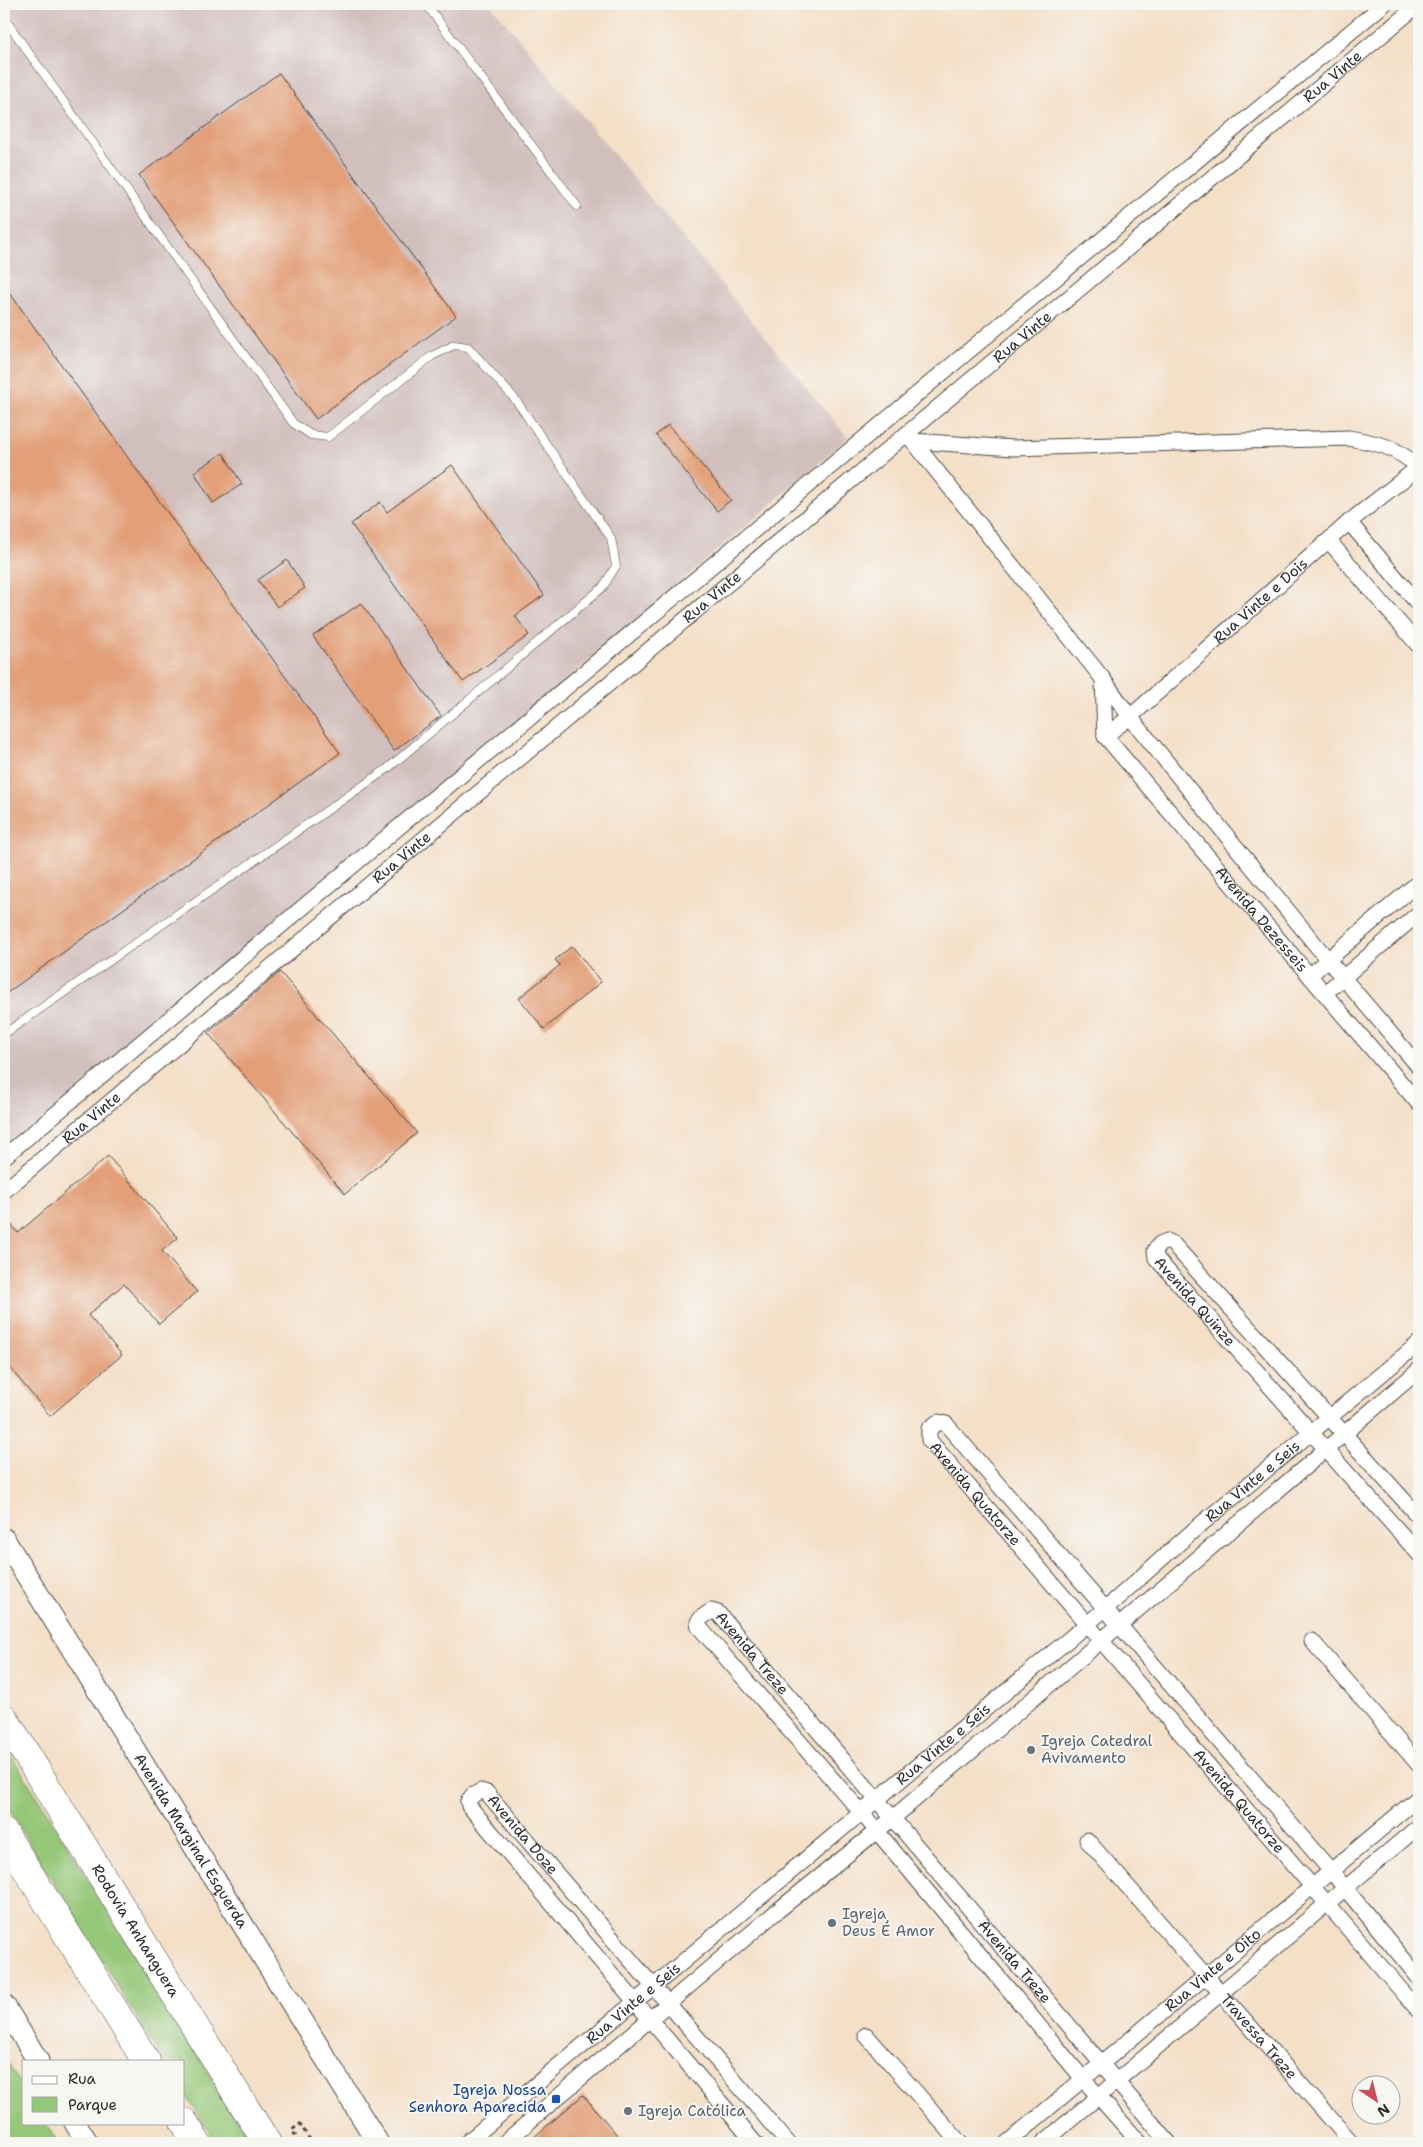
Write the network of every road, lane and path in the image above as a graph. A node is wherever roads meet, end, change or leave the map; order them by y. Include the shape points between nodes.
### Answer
1 (426, 4) edge
2 (1384, 4) edge
3 (1419, 4) edge
4 (4, 18) edge
5 (577, 206) dead end
6 (911, 438) junction
7 (1419, 467) edge
8 (1349, 522) junction
9 (1329, 541) junction
10 (1419, 605) edge
11 (1419, 646) edge
12 (1103, 679) junction
13 (1130, 717) junction
14 (1105, 736) junction
15 (1419, 882) edge
16 (1419, 913) edge
17 (1328, 960) junction
18 (1310, 975) junction
19 (1343, 978) junction
20 (1325, 992) junction
21 (4, 1034) edge
22 (1419, 1067) edge
23 (1419, 1104) edge
24 (4, 1157) edge
25 (4, 1191) edge
26 (1419, 1343) edge
27 (1419, 1370) edge
28 (1328, 1418) junction
29 (1311, 1432) junction
30 (1344, 1434) junction
31 (1325, 1450) junction
32 (1419, 1517) edge
33 (1035, 1528) junction
34 (4, 1539) edge
35 (1018, 1543) junction
36 (1419, 1554) edge
37 (1105, 1609) junction
38 (1088, 1623) junction
39 (1120, 1625) junction
40 (1102, 1639) junction
41 (1312, 1642) dead end
42 (4, 1718) edge
43 (1419, 1765) edge
44 (1419, 1797) edge
45 (877, 1799) junction
46 (861, 1812) junction
47 (893, 1818) junction
48 (1419, 1826) edge
49 (876, 1832) junction
50 (4, 1833) edge
51 (1087, 1840) dead end
52 (542, 1856) junction
53 (524, 1871) junction
54 (1332, 1871) junction
55 (1313, 1887) junction
56 (1346, 1888) junction
57 (1328, 1904) junction
58 (705, 1942) junction
59 (720, 1960) junction
60 (1206, 1976) junction
61 (1419, 1978) edge
62 (653, 1986) junction
63 (1221, 1993) junction
64 (634, 2002) junction
65 (669, 2004) junction
66 (4, 2005) edge
67 (1419, 2010) edge
68 (649, 2020) junction
69 (866, 2035) dead end
70 (37, 2060) edge
71 (145, 2060) edge
72 (1101, 2065) junction
73 (1084, 2080) junction
74 (1116, 2082) junction
75 (1100, 2096) junction
76 (76, 2124) edge
77 (185, 2124) edge
78 (88, 2143) edge
79 (197, 2143) edge
80 (267, 2143) edge
81 (300, 2143) edge
82 (312, 2143) edge
83 (378, 2143) edge
84 (466, 2143) edge
85 (504, 2143) edge
86 (755, 2143) edge
87 (788, 2143) edge
88 (960, 2143) edge
89 (1007, 2143) edge
90 (1043, 2143) edge
91 (1140, 2143) edge
92 (1169, 2143) edge
93 (1352, 2143) edge

1 - 5 lane
2 - 24 street, Rua Vinte
3 - 6 street, Rua Vinte
4 - 21 lane via 293,423 311,435 328,437 432,356 454,345 468,347 514,400 610,538 616,566 603,586 387,769
6 - 7 street via 1013,448 1350,438 1401,452
6 - 12 street, Avenida Dezesseis
6 - 25 street, Rua Vinte
7 - 8 street, Rua Vinte e Dois
8 - 9 street, Rua Vinte e Dois
8 - 10 street
9 - 11 street
9 - 13 street, Rua Vinte e Dois
12 - 13 street, Avenida Dezesseis
12 - 14 street
13 - 14 street, Rua Vinte e Dois
13 - 17 street, Avenida Dezesseis
14 - 18 street, Avenida Dezesseis
15 - 17 street
16 - 19 street
17 - 18 street
17 - 19 street, Avenida Dezesseis
18 - 20 street, Avenida Dezesseis
19 - 20 street
19 - 22 street, Avenida Dezesseis
20 - 23 street, Avenida Dezesseis
26 - 28 street, Rua Vinte e Seis
27 - 30 street, Rua Vinte e Seis
28 - 29 street, Rua Vinte e Seis
28 - 29 street, Avenida Quinze via 1173,1244 1167,1241 1160,1244 1155,1250 1156,1258
28 - 30 street, Avenida Quinze
29 - 31 street, Avenida Quinze
29 - 37 street, Rua Vinte e Seis
30 - 31 street, Rua Vinte e Seis
30 - 32 street, Avenida Quinze
31 - 36 street, Avenida Quinze
31 - 39 street, Rua Vinte e Seis
33 - 35 street
33 - 35 street, Avenida Quatorze via 946,1424 938,1422 929,1429 929,1440
33 - 37 street, Avenida Quatorze
34 - 83 main road, Avenida Marginal Esquerda
35 - 38 street, Avenida Quatorze
37 - 38 street, Rua Vinte e Seis
37 - 39 street, Avenida Quatorze
38 - 40 street, Avenida Quatorze
38 - 45 street, Rua Vinte e Seis
39 - 40 street, Rua Vinte e Seis
39 - 54 street, Avenida Quatorze
40 - 47 street, Rua Vinte e Seis
40 - 55 street, Avenida Quatorze
41 - 43 street
42 - 80 highway, Rodovia Anhanguera
44 - 54 street, Rua Vinte e Oito
45 - 46 street, Rua Vinte e Seis
45 - 46 street, Avenida Treze via 718,1613 711,1611 704,1615 699,1620 699,1627
45 - 47 street, Avenida Treze
46 - 49 street, Avenida Treze
46 - 58 street, Rua Vinte e Seis
47 - 49 street, Rua Vinte e Seis
47 - 72 street, Avenida Treze
48 - 56 street, Rua Vinte e Oito
49 - 59 street, Rua Vinte e Seis
49 - 73 street, Avenida Treze
50 - 71 highway
51 - 60 street, Travessa Treze
52 - 53 street
52 - 53 street, Avenida Doze via 487,1792 473,1795 468,1801 469,1806
52 - 62 street, Avenida Doze
53 - 64 street, Avenida Doze
54 - 55 street, Rua Vinte e Oito
54 - 56 street, Avenida Quatorze
55 - 57 street, Avenida Quatorze
55 - 60 street, Rua Vinte e Oito
56 - 57 street, Rua Vinte e Oito
56 - 61 street, Avenida Quatorze
57 - 63 street, Rua Vinte e Oito
57 - 67 street, Avenida Quatorze
58 - 59 street
58 - 62 street, Rua Vinte e Seis
59 - 65 street, Rua Vinte e Seis
60 - 63 street, Travessa Treze
60 - 72 street, Rua Vinte e Oito
62 - 64 street, Rua Vinte e Seis
62 - 65 street, Avenida Doze
63 - 74 street, Rua Vinte e Oito
63 - 93 street, Travessa Treze
64 - 68 street, Avenida Doze
64 - 84 street, Rua Vinte e Seis
65 - 68 street, Rua Vinte e Seis
65 - 87 street, Avenida Doze
66 - 70 main road
68 - 85 street, Rua Vinte e Seis
68 - 86 street, Avenida Doze
69 - 88 street
72 - 73 street, Rua Vinte e Oito
72 - 74 street, Avenida Treze
73 - 75 street, Avenida Treze
73 - 89 street, Rua Vinte e Oito
74 - 75 street, Rua Vinte e Oito
74 - 92 street, Avenida Treze
75 - 90 street, Rua Vinte e Oito
75 - 91 street, Avenida Treze
76 - 78 main road
77 - 79 highway
81 - 82 path via 292,2130 300,2124

